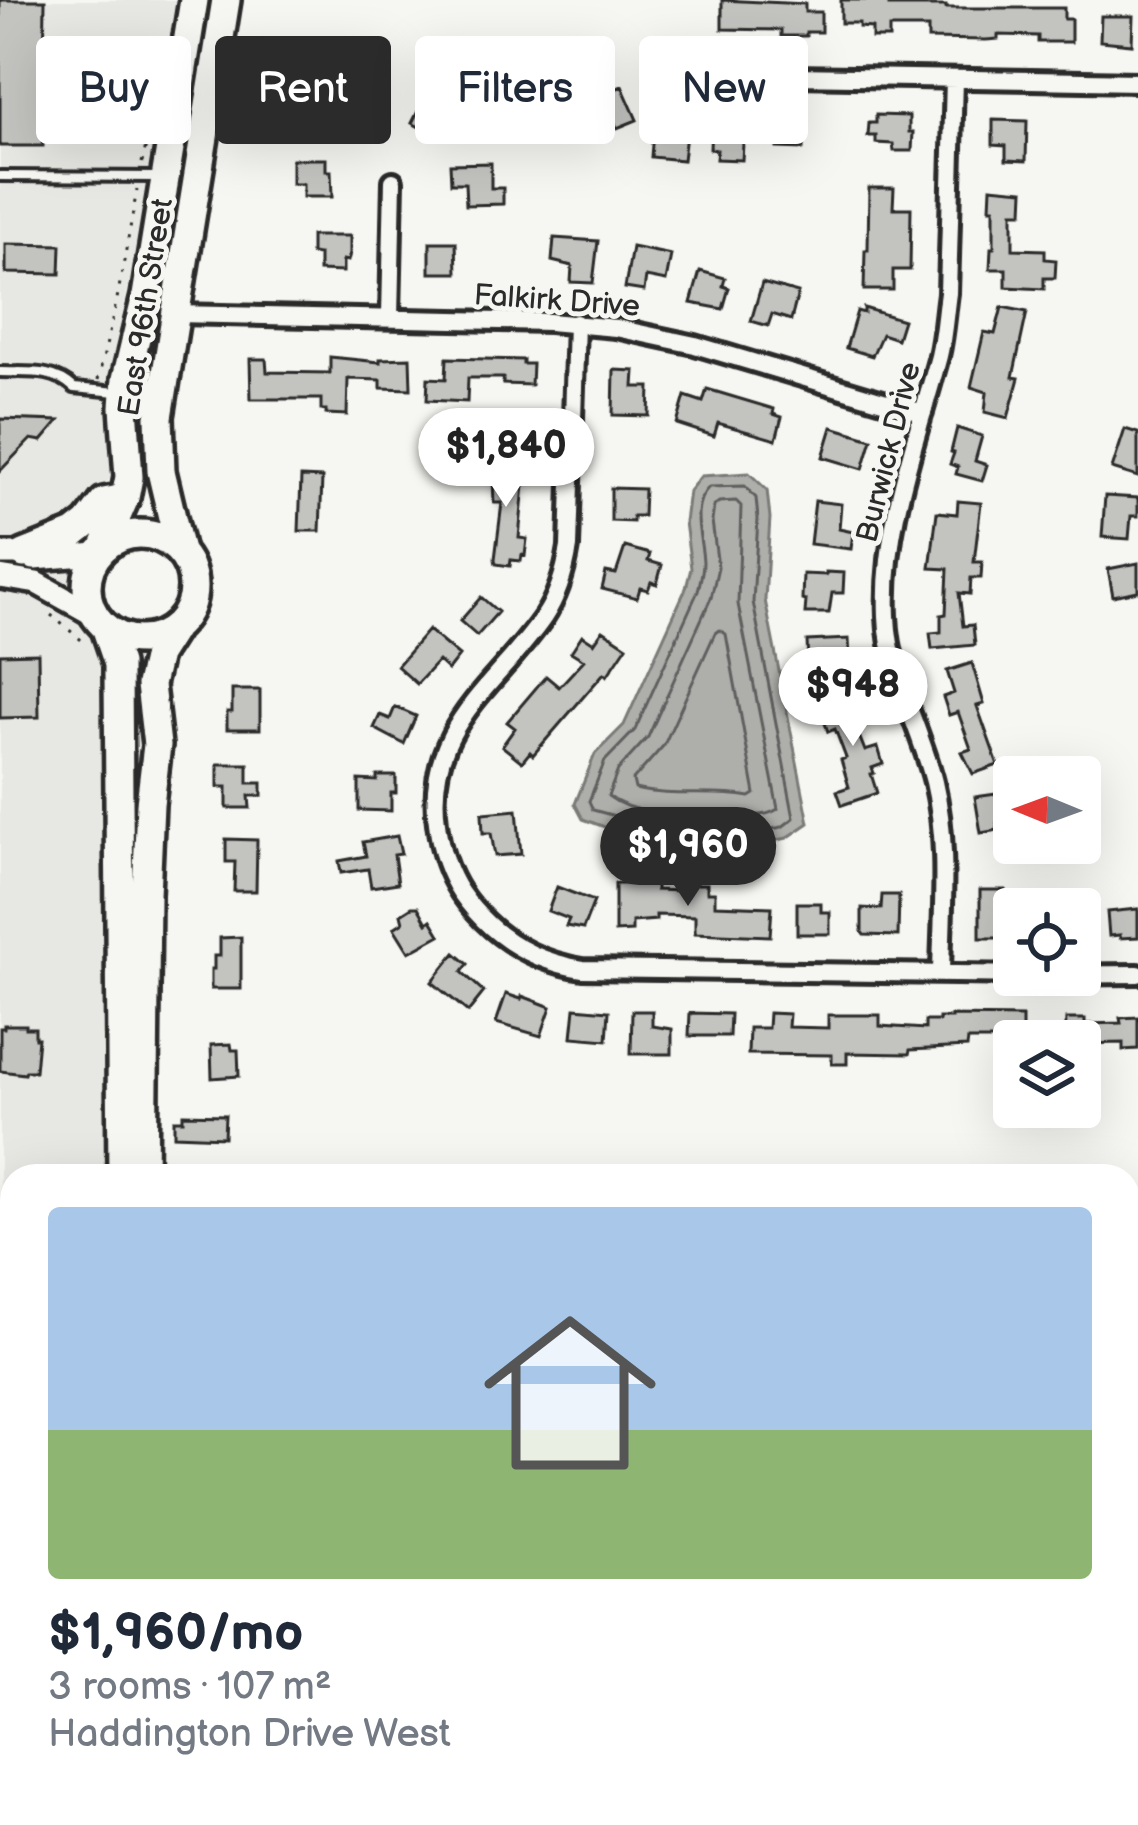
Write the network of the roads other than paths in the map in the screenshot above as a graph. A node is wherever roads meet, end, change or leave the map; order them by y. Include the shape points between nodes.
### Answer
1 (194, 0) edge
2 (226, 0) edge
3 (808, 76) edge
4 (955, 79) junction
5 (1138, 82) edge
6 (0, 176) edge
7 (166, 177) junction
8 (393, 182) dead end
9 (175, 314) junction
10 (390, 317) junction
11 (576, 323) junction
12 (0, 373) edge
13 (124, 392) junction
14 (923, 413) junction
15 (124, 498) junction
16 (180, 551) junction
17 (100, 552) junction
18 (12, 554) edge
19 (0, 577) edge
20 (96, 630) junction
21 (173, 630) junction
22 (940, 974) junction
23 (1138, 974) edge
24 (122, 1164) edge
25 (143, 1164) edge

1 - 7 main road, East 96th Street
2 - 9 main road, East 96th Street
3 - 4 street
4 - 5 street
4 - 14 street, Burwick Drive via 949,293
6 - 7 lane
7 - 13 main road, East 96th Street
8 - 10 street
9 - 10 street, Falkirk Drive
9 - 16 main road, East 96th Street via 158,445
10 - 11 street, Falkirk Drive
11 - 14 street, Falkirk Drive via 695,345
11 - 22 street via 565,572 544,616 458,721 442,757 435,812 458,888 489,926 528,953 583,969
12 - 13 lane via 51,373 74,388
13 - 15 main road, East 96th Street
14 - 22 street, Burwick Drive via 895,513 886,614 942,826
15 - 17 main road, East 96th Street
15 - 18 main road via 104,502 67,538
16 - 17 main road via 133,534
16 - 21 main road via 194,584
17 - 18 street
17 - 20 main road via 87,581
19 - 20 street via 38,583
20 - 21 main road via 139,641
20 - 24 main road via 118,664
21 - 25 main road via 150,685 157,745 146,895
22 - 23 street

